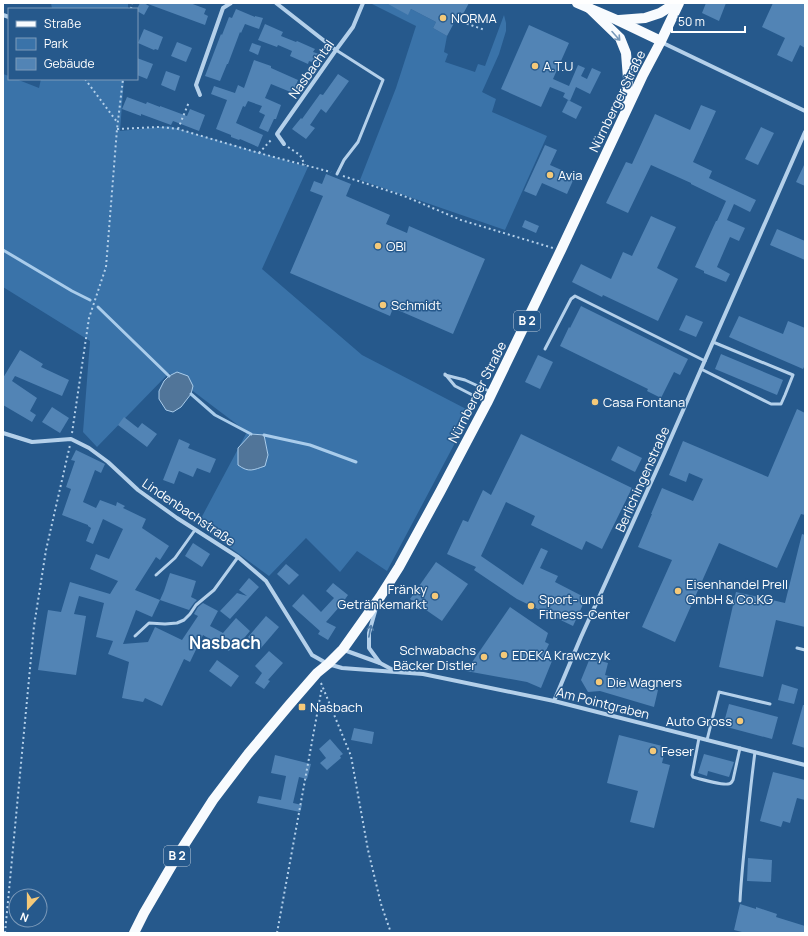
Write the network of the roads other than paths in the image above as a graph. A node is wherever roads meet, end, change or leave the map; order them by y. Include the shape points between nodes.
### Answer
1 (231, 3) edge
2 (276, 3) edge
3 (364, 3) edge
4 (577, 3) edge
5 (676, 3) edge
6 (679, 3) edge
7 (589, 8) junction
8 (617, 20) junction
9 (661, 42) junction
10 (336, 50) junction
11 (200, 95) dead end
12 (626, 110) junction
13 (805, 111) edge
14 (805, 134) edge
15 (284, 144) road end
16 (337, 174) dead end
17 (713, 342) junction
18 (545, 349) dead end
19 (705, 361) junction
20 (701, 369) junction
21 (492, 392) junction
22 (487, 403) junction
23 (3, 434) edge
24 (195, 530) junction
25 (238, 557) junction
26 (156, 575) dead end
27 (380, 597) junction
28 (135, 636) dead end
29 (797, 648) dead end
30 (343, 649) junction
31 (805, 650) edge
32 (380, 663) junction
33 (328, 664) junction
34 (395, 671) junction
35 (554, 701) junction
36 (770, 704) dead end
37 (699, 738) junction
38 (706, 740) junction
39 (740, 748) junction
40 (755, 752) junction
41 (805, 765) edge
42 (740, 901) dead end
43 (134, 933) edge

1 - 11 street via 223,8 196,85
2 - 10 street
3 - 10 street, Nasbachtal via 353,27
4 - 7 main road
5 - 8 main road via 660,13 645,18
6 - 9 main road, Nürnberger Straße / B 2
7 - 8 main road
7 -> 12 main road via 620,38 626,53
8 - 9 main road
9 - 12 main road, Nürnberger Straße / B 2
9 - 13 street
10 - 15 street, Nasbachtal via 277,134
10 - 16 lane via 383,80 358,142
12 - 21 main road, Nürnberger Straße / B 2
14 - 17 street, Berlichingenstraße
17 - 19 street, Berlichingenstraße
17 - 20 lane via 793,375 781,404 771,404
18 - 19 lane via 571,299 575,296
19 - 20 street, Berlichingenstraße
20 - 35 street, Berlichingenstraße
21 - 22 main road, Nürnberger Straße / B 2
21 - 22 lane via 445,374 455,386
22 - 27 main road, Nürnberger Straße / B 2 via 413,544
23 - 24 street, Lindenbachstraße via 32,442 71,439 89,448 138,490
24 - 25 street, Lindenbachstraße
24 - 26 lane via 175,558
25 - 28 lane via 214,590 196,605 184,620 177,623 149,623
25 - 33 street, Lindenbachstraße via 266,581 312,656
27 - 30 main road, Nürnberger Straße / B 2
32 -> 27 street, Am Pointgraben via 369,648 369,633
29 - 31 lane
30 - 32 street, Am Pointgraben
30 - 33 main road, Nürnberger Straße / B 2
32 - 34 street, Am Pointgraben
33 - 34 street, Am Pointgraben via 342,668
33 - 43 main road, Nürnberger Straße / B 2 via 290,704 213,800 179,853
34 - 35 street, Am Pointgraben via 423,674
35 - 37 street, Am Pointgraben
36 - 38 lane via 719,692
37 - 38 street, Am Pointgraben
37 - 39 lane via 692,775 700,780 732,783
38 - 39 street, Am Pointgraben
39 - 40 street, Am Pointgraben
40 - 41 street, Am Pointgraben
40 - 42 lane

